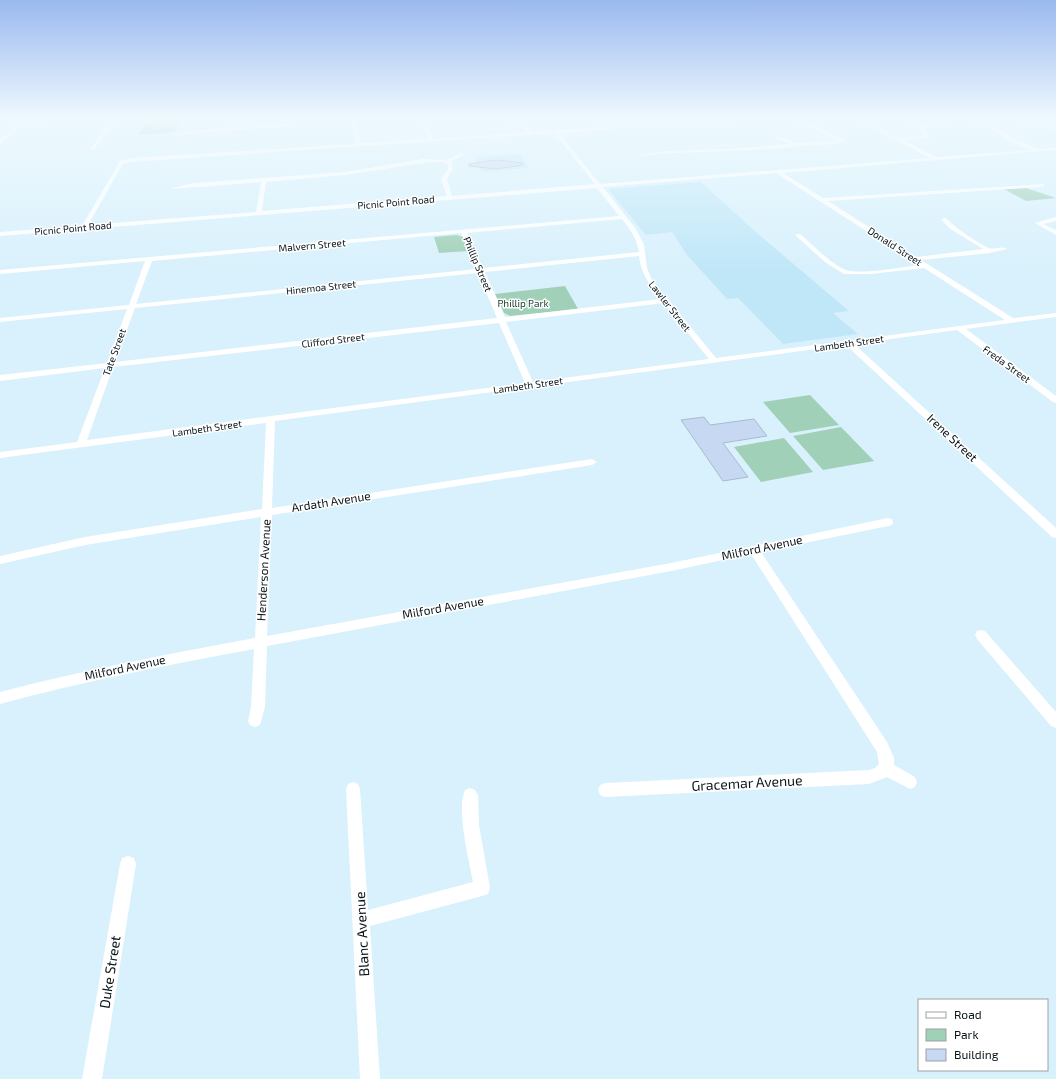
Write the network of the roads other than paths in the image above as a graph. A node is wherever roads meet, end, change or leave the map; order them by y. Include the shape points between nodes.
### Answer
1 (120, 167) edge
2 (388, 167) edge
3 (452, 167) edge
4 (584, 167) edge
5 (835, 167) edge
6 (276, 171) dead end
7 (778, 172) junction
8 (275, 179) junction
9 (264, 180) junction
10 (1042, 185) dead end
11 (599, 186) junction
12 (175, 188) dead end
13 (450, 198) junction
14 (821, 200) junction
15 (259, 213) junction
16 (624, 218) junction
17 (944, 219) dead end
18 (1056, 219) edge
19 (84, 227) junction
20 (464, 232) junction
21 (1056, 233) edge
22 (0, 234) edge
23 (798, 235) dead end
24 (1004, 249) dead end
25 (990, 251) junction
26 (643, 254) junction
27 (149, 260) junction
28 (916, 260) junction
29 (925, 266) junction
30 (481, 271) junction
31 (0, 272) edge
32 (666, 301) junction
33 (130, 307) junction
34 (1056, 315) edge
35 (0, 320) edge
36 (502, 320) junction
37 (1012, 321) junction
38 (959, 328) junction
39 (848, 343) junction
40 (714, 360) junction
41 (109, 365) junction
42 (0, 378) edge
43 (530, 385) junction
44 (1056, 400) edge
45 (271, 419) junction
46 (81, 444) junction
47 (0, 455) edge
48 (592, 462) dead end
49 (267, 512) junction
50 (888, 522) dead end
51 (1056, 534) edge
52 (754, 550) junction
53 (0, 560) edge
54 (981, 635) dead end
55 (260, 642) junction
56 (0, 698) edge
57 (255, 721) dead end
58 (1056, 722) edge
59 (886, 768) junction
60 (910, 782) dead end
61 (353, 790) dead end
62 (605, 790) dead end
63 (470, 795) dead end
64 (128, 864) dead end
65 (361, 920) junction
66 (92, 1079) edge
67 (370, 1079) edge

1 - 19 street
2 - 8 street via 350,174
3 - 13 street via 444,180
4 - 11 street, Lawler Street
5 - 7 street, Picnic Point Road
6 - 8 street
7 - 11 street, Picnic Point Road
7 - 14 street, Donald Street
8 - 9 street
9 - 12 street
9 - 15 street
10 - 14 street
11 - 13 street, Picnic Point Road
11 - 16 street, Lawler Street
13 - 15 street, Picnic Point Road
14 - 28 street, Donald Street
15 - 19 street, Picnic Point Road
16 - 20 street, Malvern Street
16 - 26 street, Lawler Street via 639,239
17 - 25 street
18 - 21 street via 1038,222
19 - 22 street, Picnic Point Road
20 - 27 street, Malvern Street
20 - 30 street, Phillip Street
23 - 29 street via 839,268 848,272
24 - 25 street
25 - 28 street
26 - 30 street, Hinemoa Street
26 - 32 street, Lawler Street via 647,276
27 - 31 street, Malvern Street
27 - 33 street, Tate Street
28 - 29 street, Donald Street
29 - 37 street, Donald Street
30 - 33 street, Hinemoa Street
30 - 36 street, Phillip Street
32 - 36 street, Clifford Street
32 - 40 street, Lawler Street
33 - 35 street, Hinemoa Street
33 - 41 street, Tate Street
34 - 37 street, Lambeth Street
36 - 41 street, Clifford Street
36 - 43 street, Phillip Street
37 - 38 street, Lambeth Street
38 - 39 street, Lambeth Street
38 - 44 street, Freda Street
39 - 40 street, Lambeth Street
39 - 51 street, Irene Street
40 - 43 street, Lambeth Street
41 - 42 street, Clifford Street
41 - 46 street, Tate Street
43 - 45 street, Lambeth Street
45 - 46 street, Lambeth Street
45 - 49 street, Henderson Avenue
46 - 47 street, Lambeth Street
48 - 49 street, Ardath Avenue
49 - 53 street, Ardath Avenue via 122,534
49 - 55 street, Henderson Avenue
50 - 52 street, Milford Avenue
52 - 55 street, Milford Avenue
52 - 59 street via 882,748 886,756
54 - 58 street
55 - 56 street, Milford Avenue via 122,668
55 - 57 street, Henderson Avenue via 258,707
59 - 60 street
59 - 62 street, Gracemar Avenue via 878,775 869,777
61 - 65 street, Blanc Avenue
63 - 65 street via 471,825 482,888
64 - 66 street, Duke Street
65 - 67 street, Blanc Avenue

